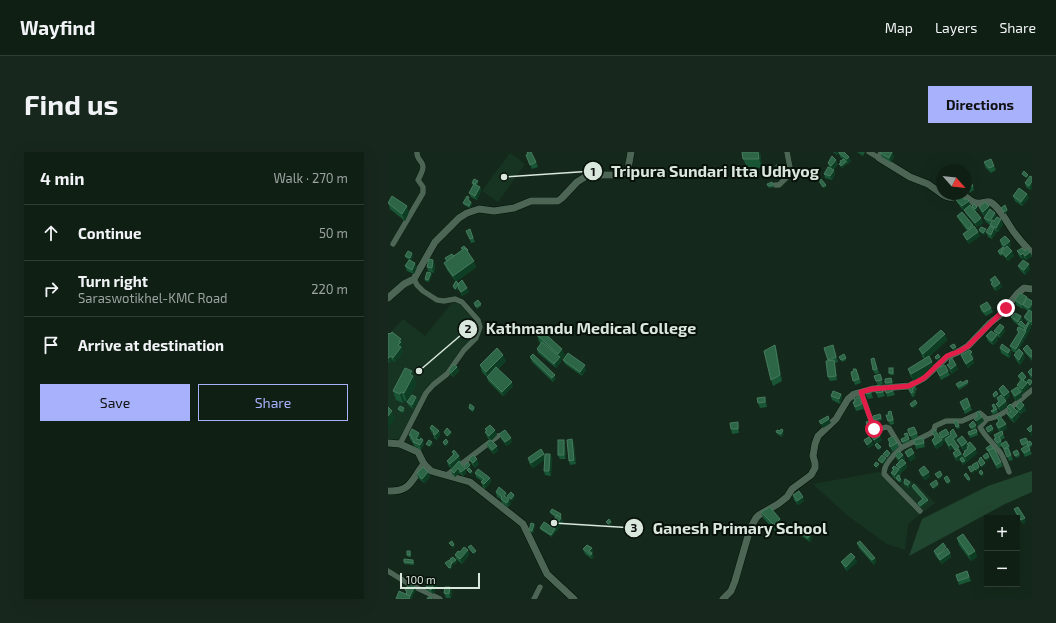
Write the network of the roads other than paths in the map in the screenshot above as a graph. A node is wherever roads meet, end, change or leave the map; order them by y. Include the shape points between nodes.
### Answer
1 (417, 152) edge
2 (631, 152) edge
3 (787, 152) edge
4 (869, 152) edge
5 (881, 155) edge
6 (775, 185) dead end
7 (936, 190) edge
8 (970, 200) edge
9 (393, 244) dead end
10 (1032, 253) edge
11 (414, 279) junction
12 (1032, 289) edge
13 (388, 298) edge
14 (1032, 390) edge
15 (861, 392) junction
16 (987, 419) junction
17 (498, 436) edge
18 (388, 443) edge
19 (400, 444) junction
20 (901, 448) junction
21 (424, 464) junction
22 (1009, 472) dead end
23 (447, 475) junction
24 (388, 491) edge
25 (920, 511) dead end
26 (388, 571) edge
27 (540, 587) dead end
28 (440, 599) edge
29 (534, 599) edge
30 (574, 599) edge
31 (723, 599) edge

1 - 9 street via 418,159 423,164 418,180 423,187 423,193
2 - 11 street via 626,172 585,177 558,201 532,201 514,208 479,209 467,213 435,242
3 - 6 street via 791,173 779,185
4 - 5 street
5 - 7 street via 910,177
8 - 10 street via 978,204 990,202
11 - 13 street
11 - 19 street via 423,291 437,300 455,299 462,302 478,320 480,327 476,338 447,374 426,393
12 - 15 street via 1024,288 968,346 947,356 924,378 909,386
14 - 16 street via 1010,408
15 - 20 street via 874,429 889,428
15 - 31 street via 848,399 836,419 818,436 813,456 816,463 811,475 778,504 758,515 750,529 735,580
16 - 20 street via 980,413 962,420 946,421 935,426 931,433
16 - 22 street via 980,427 1005,460
17 - 23 street
18 - 19 street
19 - 21 street via 418,452
20 - 25 street via 890,459 884,474
21 - 23 street via 431,471
21 - 24 street via 407,488 397,492
23 - 30 street via 470,482 523,524 547,574
26 - 28 street
27 - 29 street

